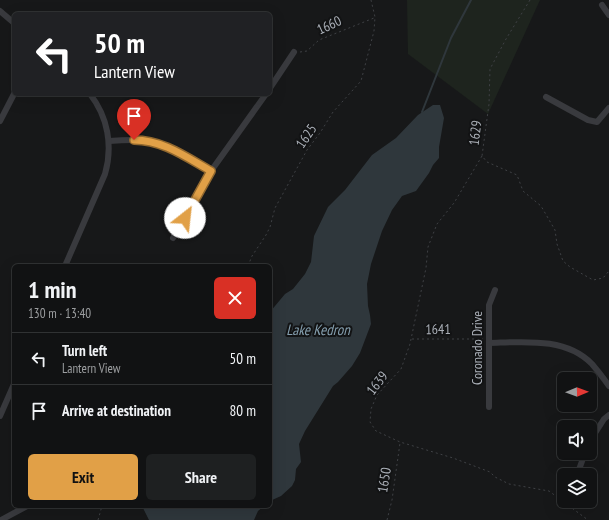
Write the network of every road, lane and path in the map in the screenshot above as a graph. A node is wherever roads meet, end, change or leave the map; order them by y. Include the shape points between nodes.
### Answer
1 (371, 0) edge
2 (530, 0) edge
3 (602, 5) dead end
4 (0, 11) edge
5 (609, 15) edge
6 (375, 17) junction
7 (12, 21) edge
8 (294, 52) joint
9 (272, 85) edge
10 (13, 96) edge
11 (91, 96) edge
12 (265, 96) edge
13 (546, 97) dead end
14 (609, 108) edge
15 (0, 121) edge
16 (109, 141) junction
17 (482, 156) junction
18 (211, 171) junction
19 (173, 238) dead end
20 (66, 264) edge
21 (249, 264) edge
22 (609, 270) edge
23 (495, 290) dead end
24 (412, 339) junction
25 (489, 341) junction
26 (609, 386) edge
27 (12, 389) edge
28 (489, 407) dead end
29 (609, 415) edge
30 (0, 416) edge
31 (597, 430) edge
32 (400, 442) junction
33 (557, 496) edge
34 (23, 508) edge
35 (101, 508) edge
36 (574, 508) edge
37 (2, 520) edge
38 (98, 520) edge
39 (387, 520) edge
40 (588, 520) edge

1 - 6 path
2 - 17 path, 1629 via 490,69 489,104
3 - 5 street
4 - 7 street
6 - 8 path, 1660 via 319,40 307,51
6 - 21 path, 1625 via 374,31 360,81 332,112 307,150 275,208 266,235
8 - 9 street
10 - 15 street
11 - 16 street via 104,118
12 - 18 street
13 - 14 street via 588,120 597,122
16 - 18 street via 142,140 160,144
16 - 20 street via 109,161 105,174
17 - 22 path, 1629 via 487,162 517,175 523,191 541,206 555,230 563,261 593,280 603,278
17 - 24 path, 1639 via 454,203 434,230 428,247
18 - 19 street
23 - 25 street, Coronado Drive via 489,305
24 - 25 path, 1641
24 - 32 path, 1639 via 401,369 377,395 371,409 370,422 376,431
25 - 26 street via 547,343 567,348 592,364
25 - 28 street, Coronado Drive
27 - 30 street
29 - 31 street
32 - 33 path, 1639 via 490,472 509,484 549,491
32 - 39 path, 1650
34 - 37 street
35 - 38 path
36 - 40 path, 1639

